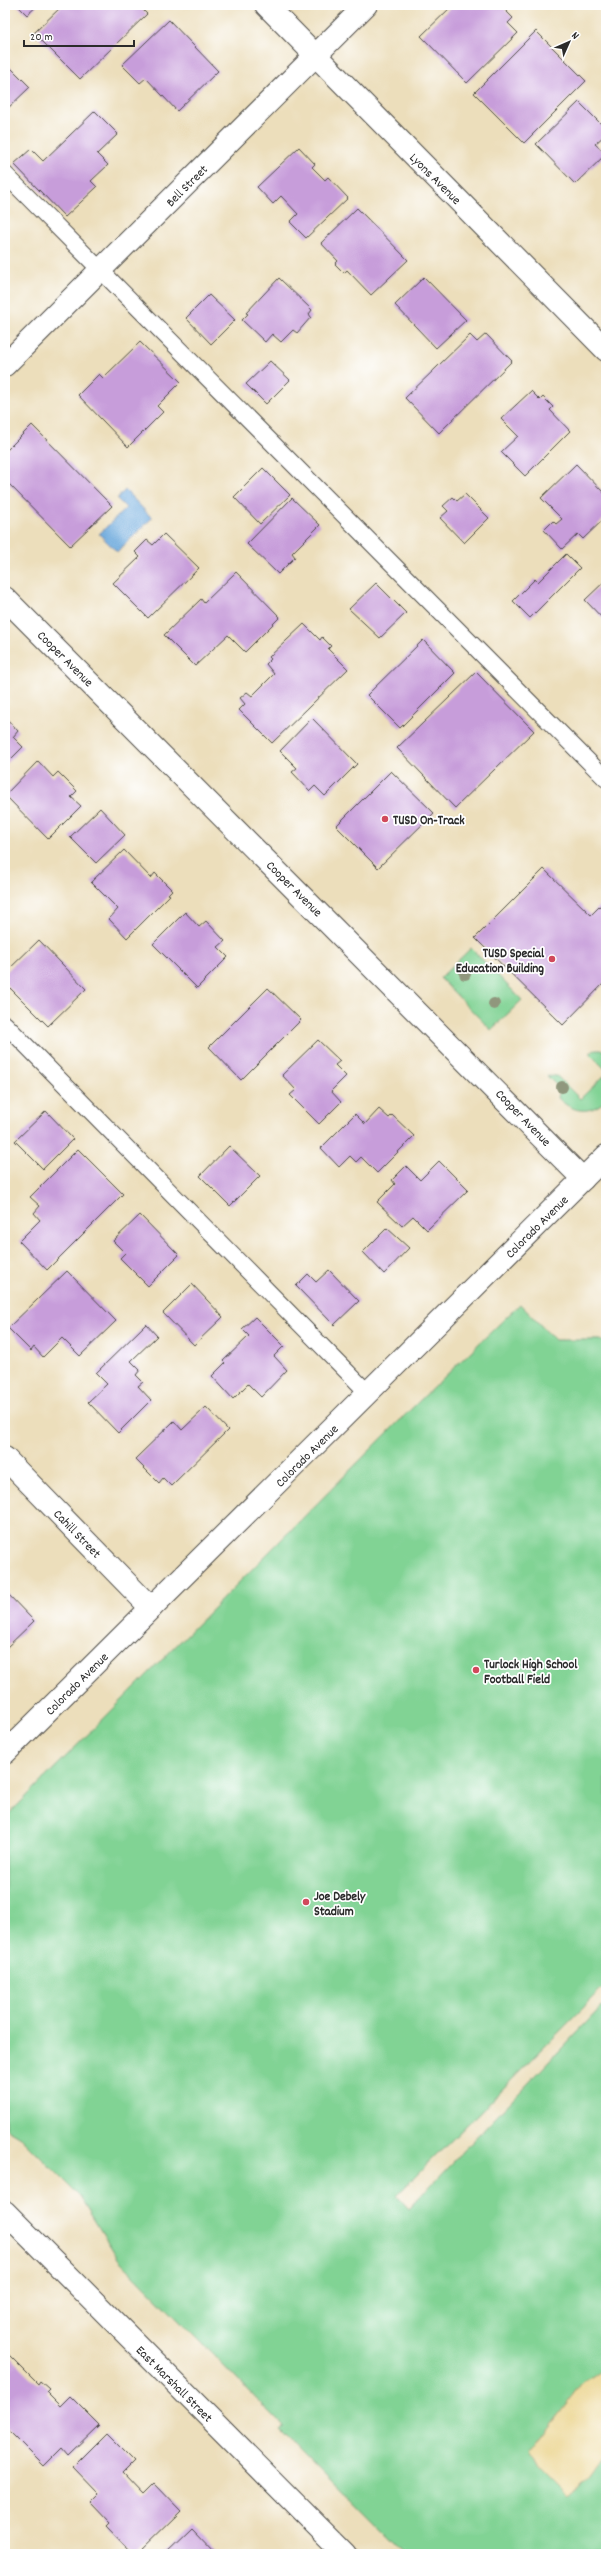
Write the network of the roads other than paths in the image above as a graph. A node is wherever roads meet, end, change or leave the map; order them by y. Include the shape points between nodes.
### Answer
1 (266, 5) edge
2 (366, 5) edge
3 (316, 56) junction
4 (5, 174) edge
5 (100, 270) junction
6 (606, 350) edge
7 (5, 365) edge
8 (5, 598) edge
9 (606, 779) edge
10 (5, 1024) edge
11 (606, 1156) edge
12 (583, 1179) junction
13 (369, 1394) junction
14 (5, 1458) edge
15 (152, 1608) junction
16 (5, 1753) edge
17 (5, 2212) edge
18 (345, 2554) edge

1 - 3 street, Lyons Avenue
2 - 3 street, Bell Street
3 - 5 street, Bell Street
3 - 6 street, Lyons Avenue
4 - 5 lane
5 - 7 street, Bell Street
5 - 9 lane
8 - 12 street, Cooper Avenue
10 - 13 lane
11 - 12 street, Colorado Avenue
12 - 13 street, Colorado Avenue
13 - 15 street, Colorado Avenue
14 - 15 street, Cahill Street
15 - 16 street, Colorado Avenue
17 - 18 street, East Marshall Street

